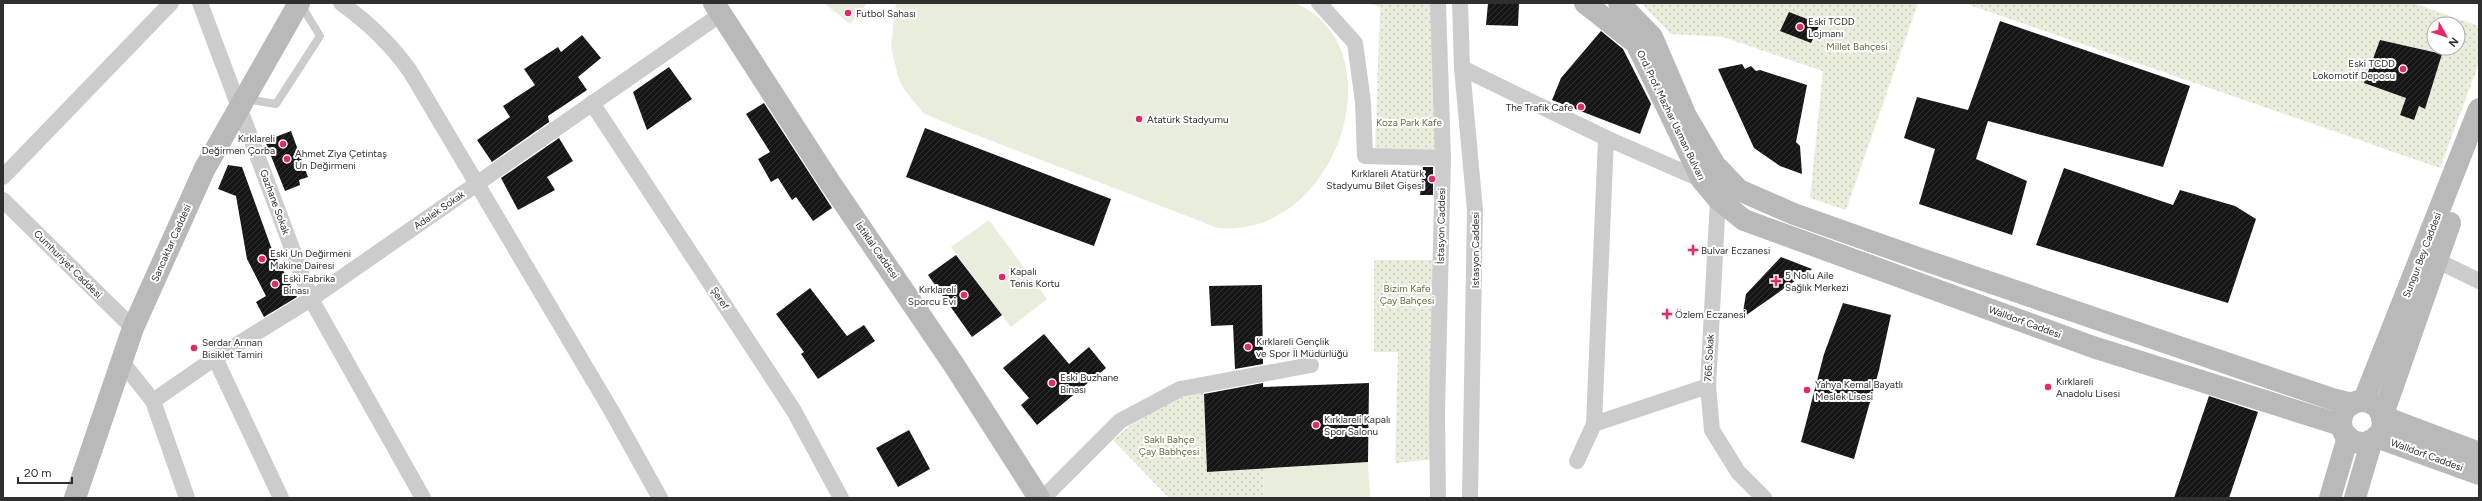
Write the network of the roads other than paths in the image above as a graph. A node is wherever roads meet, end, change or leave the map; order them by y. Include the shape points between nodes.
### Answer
1 (171, 3) edge
2 (200, 3) edge
3 (299, 3) edge
4 (341, 3) edge
5 (1319, 3) edge
6 (1438, 3) edge
7 (1460, 3) edge
8 (1586, 3) edge
9 (1619, 3) edge
10 (718, 9) edge
11 (1462, 68) junction
12 (241, 102) junction
13 (592, 103) junction
14 (2479, 109) edge
15 (1606, 138) junction
16 (2479, 141) edge
17 (1443, 158) junction
18 (3, 177) edge
19 (1702, 180) junction
20 (477, 184) junction
21 (1718, 199) junction
22 (3, 200) edge
23 (2436, 260) junction
24 (2479, 281) edge
25 (311, 299) junction
26 (133, 328) junction
27 (215, 358) junction
28 (122, 362) junction
29 (1311, 365) dead end
30 (1708, 386) junction
31 (153, 401) junction
32 (2358, 402) junction
33 (1594, 424) junction
34 (2378, 428) junction
35 (2345, 431) junction
36 (2479, 453) edge
37 (1577, 460) dead end
38 (2479, 474) edge
39 (75, 498) edge
40 (187, 498) edge
41 (281, 498) edge
42 (423, 498) edge
43 (660, 498) edge
44 (841, 498) edge
45 (1039, 498) edge
46 (1043, 498) edge
47 (1438, 498) edge
48 (1470, 498) edge
49 (1764, 498) edge
50 (2330, 498) edge
51 (2356, 498) edge

1 - 18 street
2 - 12 street, Gazhane Sokak
3 - 12 main road, Sancaktar Caddesi
3 - 12 lane via 320,36 276,104
4 - 20 street via 370,24 392,45
5 - 17 street via 1355,43 1363,102 1365,156
6 - 17 street, İstasyon Caddesi
7 - 11 street, Istasyon Caddesi
8 - 19 main road, Ord. Prof. Mazhar Usman Bulvarı via 1636,43
9 - 32 main road, Ord. Prof. Mazhar Usman Bulvarı via 1652,38 1686,116 1715,165 1740,190 1794,214 1921,259 2332,399
10 - 13 street, Adalek Sokak
10 - 45 main road, İstiklal Caddesi via 950,358
11 - 15 street
11 - 48 street, Istasyon Caddesi via 1475,210
12 - 25 street, Gazhane Sokak
12 - 26 main road, Sancaktar Caddesi via 205,168
13 - 20 street, Adalek Sokak
13 - 44 street, Şeref via 794,411
14 - 32 main road, Sungur Bey Caddesi
15 - 19 street
15 - 33 street
16 - 23 main road, Sungur Bey Caddesi
17 - 47 street, İstasyon Caddesi via 1437,414
19 - 21 main road, Ord. Prof. Mazhar Usman Bulvarı
20 - 25 street, Adalek Sokak
20 - 43 street
21 - 30 street, 766. Sokak
21 - 35 main road, Walldorf Caddesi via 1744,220 2078,341
22 - 26 street, Cumhuriyet Caddesi
23 - 24 street
23 - 34 main road, Sungur Bey Caddesi
25 - 27 street, Adalek Sokak
25 - 42 street, Gazhane Sokak
26 - 28 main road, Sancaktar Caddesi
27 - 31 street, Adalek Sokak
27 - 41 street
28 - 31 street
28 - 39 main road, Sancaktar Caddesi
29 - 46 street via 1180,389 1120,421
30 - 33 street
30 - 49 street, 766. Sokak via 1712,430 1738,472
31 - 40 street
32 - 34 main road via 2375,406
32 - 35 main road via 2343,412
33 - 37 street
34 - 35 main road via 2359,442
34 - 36 main road, Walldorf Caddesi via 2392,420
34 - 38 main road, Walldorf Caddesi
34 - 51 main road, Sungur Bey Caddesi
35 - 50 main road

